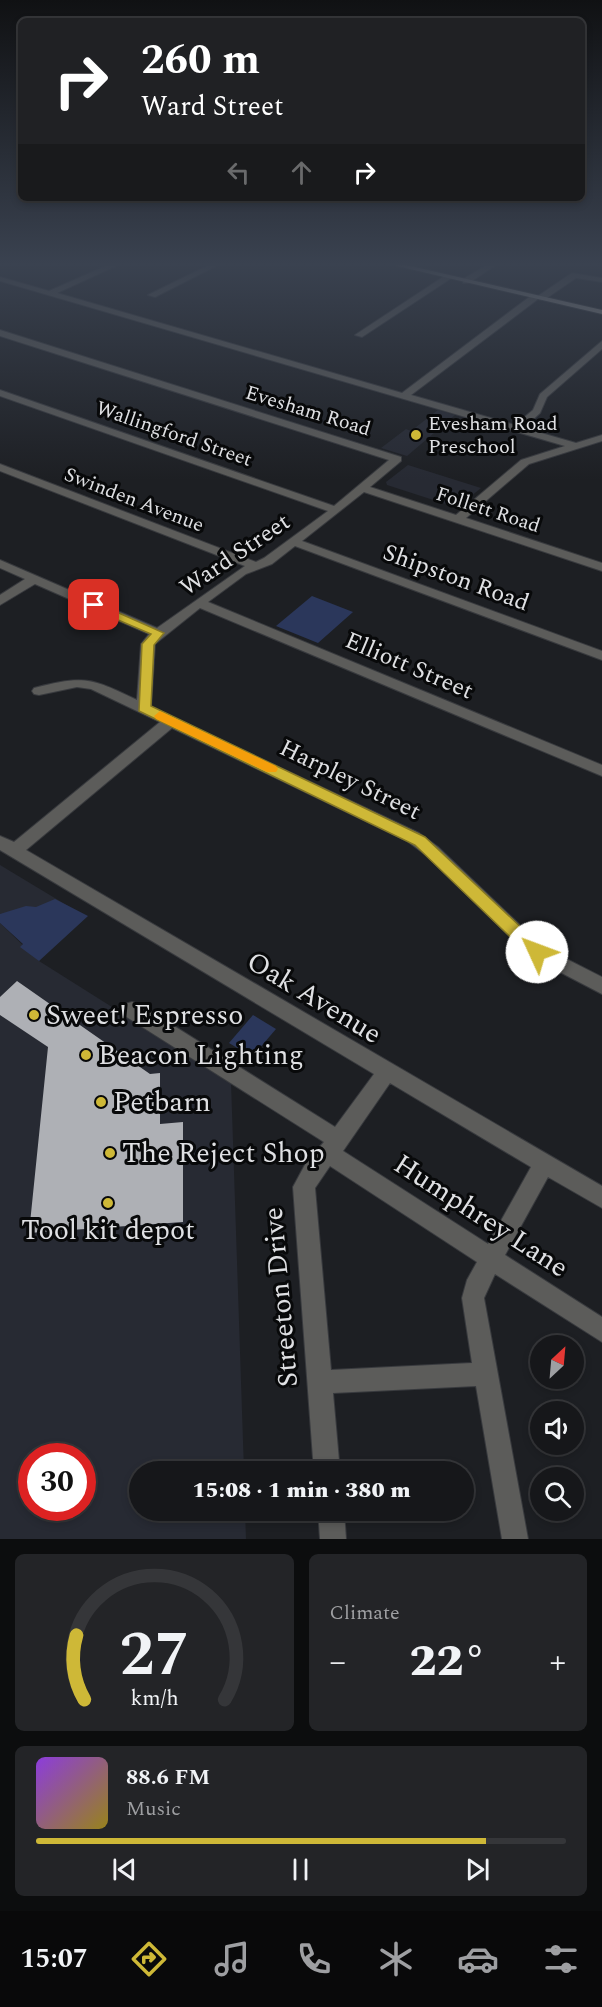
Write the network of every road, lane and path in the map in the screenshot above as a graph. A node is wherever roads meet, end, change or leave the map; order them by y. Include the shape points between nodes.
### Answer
1 (12, 337) edge
2 (201, 337) edge
3 (484, 337) edge
4 (602, 344) edge
5 (0, 393) edge
6 (404, 396) junction
7 (517, 429) junction
8 (602, 438) edge
9 (576, 446) junction
10 (397, 461) joint
11 (0, 467) edge
12 (363, 488) junction
13 (336, 510) junction
14 (458, 519) junction
15 (294, 542) junction
16 (0, 564) edge
17 (256, 566) junction
18 (602, 567) edge
19 (34, 579) junction
20 (0, 601) edge
21 (199, 603) junction
22 (158, 633) junction
23 (602, 656) edge
24 (39, 691) dead end
25 (144, 708) junction
26 (171, 721) junction
27 (602, 771) edge
28 (7, 847) edge
29 (602, 986) edge
30 (132, 1010) dead end
31 (386, 1073) junction
32 (333, 1147) junction
33 (544, 1164) junction
34 (602, 1198) edge
35 (491, 1258) junction
36 (602, 1330) edge
37 (485, 1374) junction
38 (320, 1383) junction
39 (326, 1461) edge
40 (332, 1521) edge
41 (333, 1539) edge
42 (515, 1539) edge

1 - 10 street, Evesham Road
2 - 6 street
3 - 6 street
4 - 7 street via 543,396 535,413
5 - 13 street, Wallingford Street
6 - 7 street
7 - 9 street
8 - 9 street
9 - 14 street via 519,465
10 - 12 street, Ward Street
11 - 17 street, Swinden Avenue
12 - 13 street, Ward Street
12 - 14 street, Follett Road
13 - 15 street, Ward Street
14 - 18 street, Follett Road
15 - 17 street, Ward Street
15 - 23 street, Shipston Road
16 - 19 street
17 - 21 street, Ward Street via 242,571
19 - 20 street
19 - 22 street
21 - 22 street, Ward Street
21 - 27 street, Elliott Street
22 - 25 street via 148,644
24 - 25 street, Harpley Street via 88,683
25 - 26 street, Harpley Street
26 - 28 street
26 - 29 street, Harpley Street via 420,841 537,952
28 - 31 street, Oak Avenue
30 - 32 street, Humphrey Lane
31 - 32 street, Streeton Drive
31 - 33 street, Oak Avenue
32 - 35 street, Humphrey Lane
32 - 38 street, Streeton Drive via 304,1186
33 - 34 street, Oak Avenue
33 - 35 street
35 - 36 street, Humphrey Lane
35 - 37 street via 473,1298
37 - 38 street
37 - 42 street
38 - 39 street, Streeton Drive
40 - 41 street

